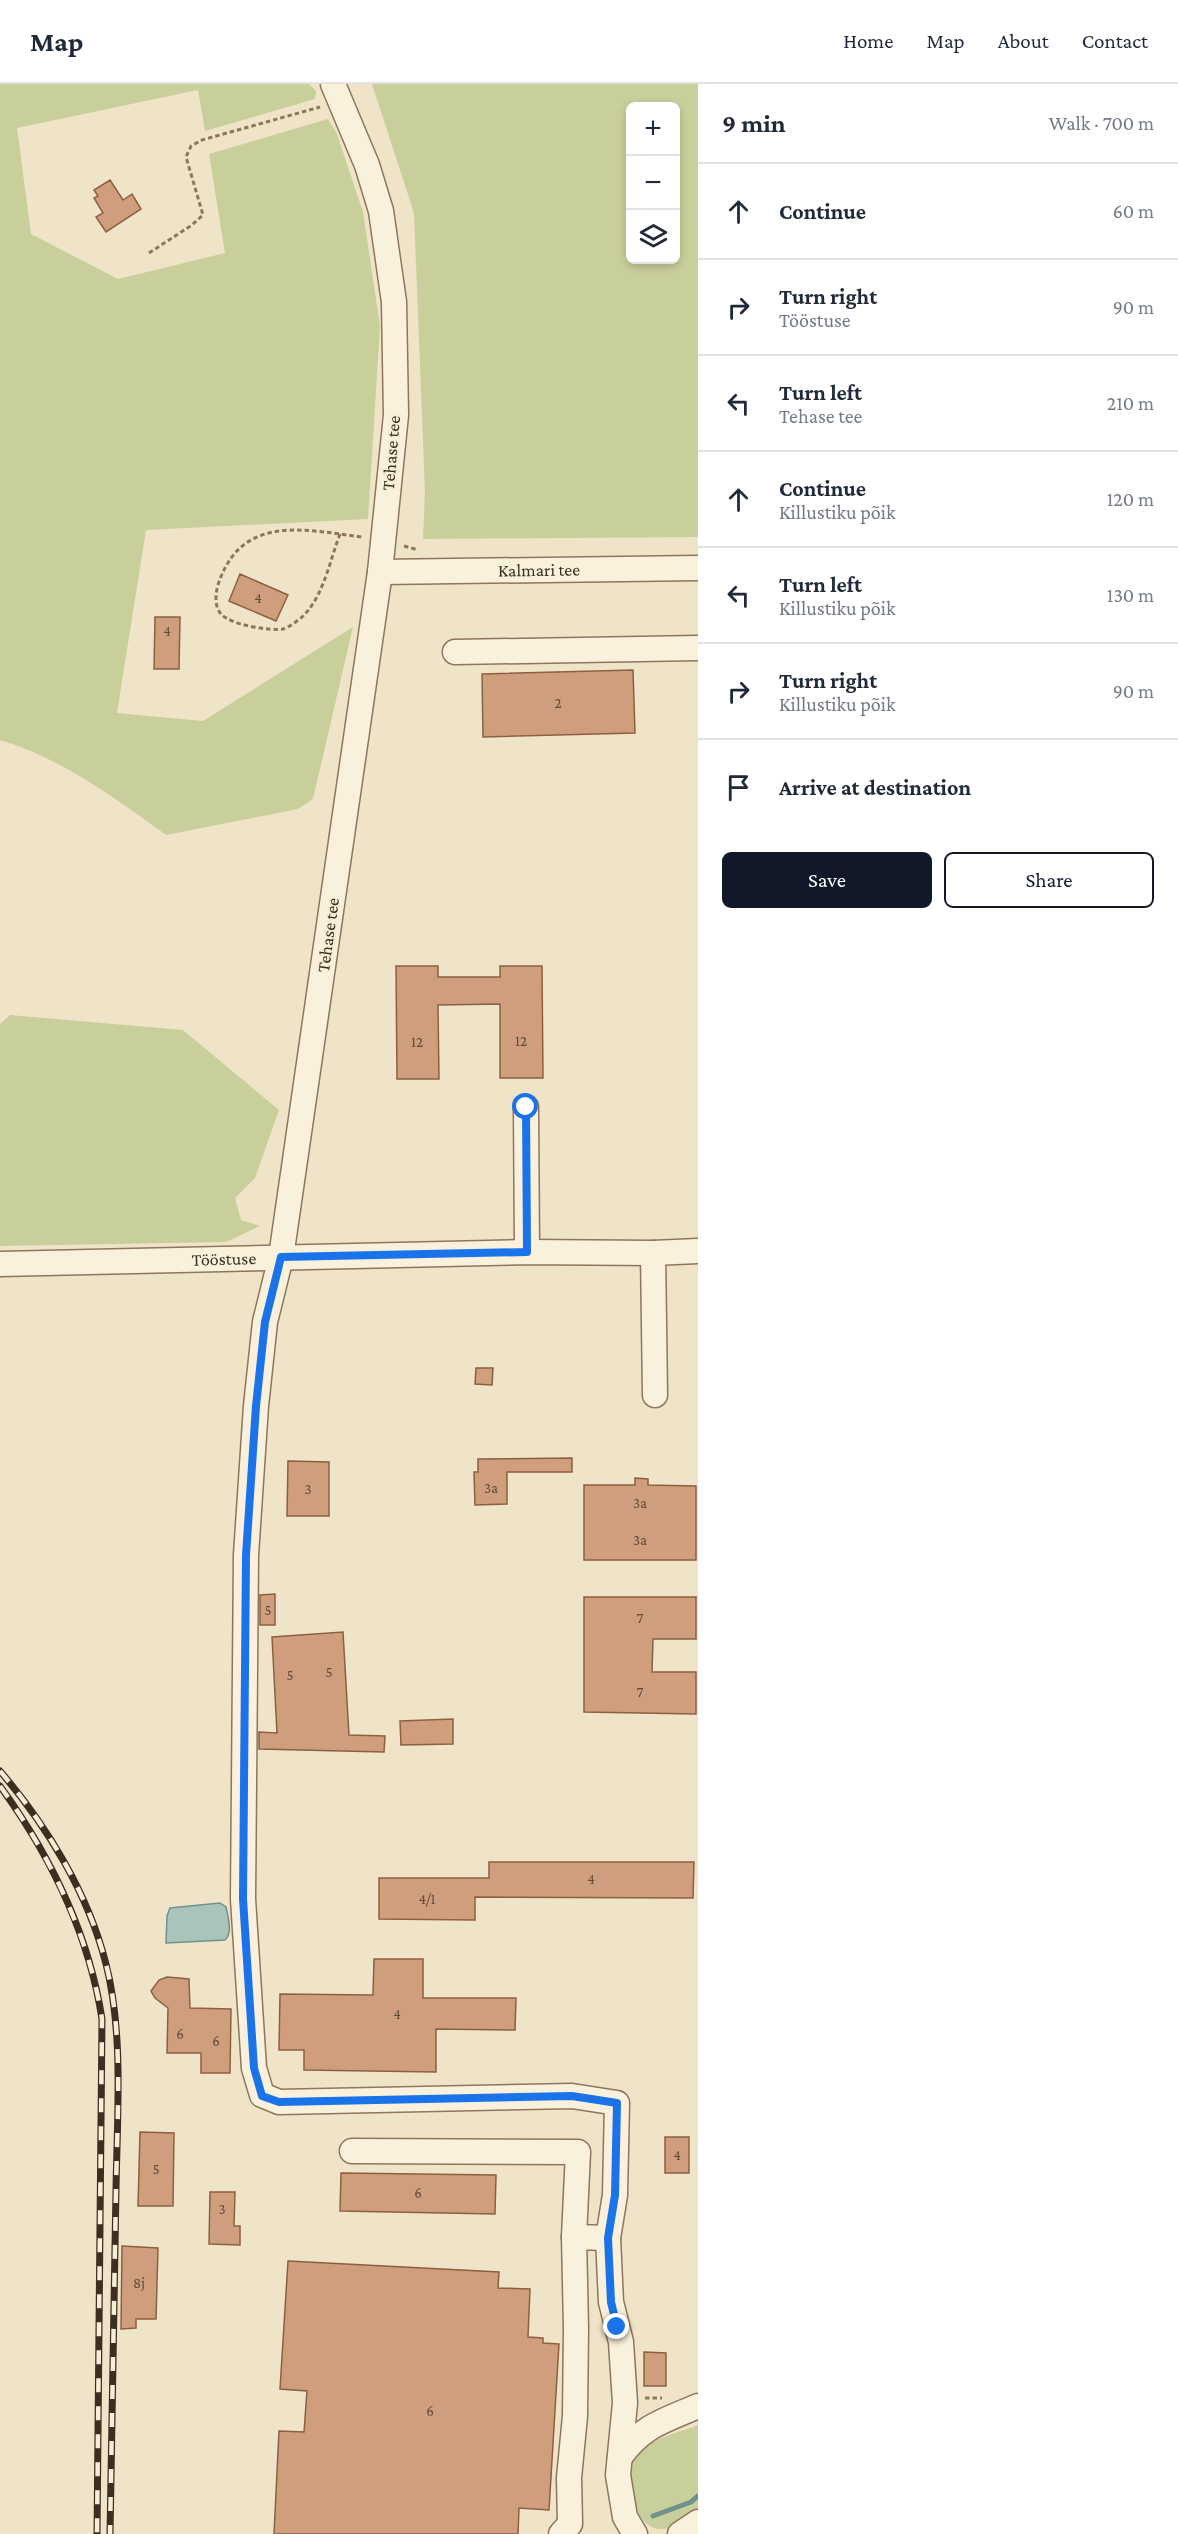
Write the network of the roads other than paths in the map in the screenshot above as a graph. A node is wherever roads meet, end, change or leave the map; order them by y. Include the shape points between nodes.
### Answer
1 (338, 92) edge
2 (698, 568) edge
3 (380, 572) junction
4 (698, 648) edge
5 (455, 652) dead end
6 (526, 1107) dead end
7 (698, 1251) edge
8 (527, 1252) junction
9 (653, 1253) junction
10 (281, 1257) junction
11 (0, 1264) edge
12 (655, 1395) dead end
13 (352, 2151) dead end
14 (574, 2237) junction
15 (608, 2238) junction
16 (625, 2400) junction
17 (698, 2406) edge
18 (649, 2428) junction
19 (620, 2457) junction
20 (698, 2522) edge
21 (561, 2534) edge
22 (635, 2534) edge
23 (680, 2534) edge

1 - 3 street, Tehase tee via 381,211 394,302 396,415
2 - 3 street, Kalmari tee
3 - 10 street, Tehase tee
4 - 5 street
6 - 8 street
7 - 9 street, Tööstuse
8 - 9 street, Tööstuse
8 - 10 street, Tööstuse
9 - 12 street
10 - 11 street, Tööstuse
10 - 15 street, Tehase tee via 265,1322 246,1555 243,1899 254,2068 262,2096 279,2102 572,2096 617,2103 615,2195
13 - 14 street via 578,2152
14 - 15 street
14 - 21 street via 575,2416 569,2478 570,2524
15 - 16 street via 611,2302 621,2342
16 - 18 street via 631,2415
16 - 19 street
17 - 18 street
18 - 19 street via 633,2439
19 - 22 street via 618,2475 626,2517
20 - 23 street

